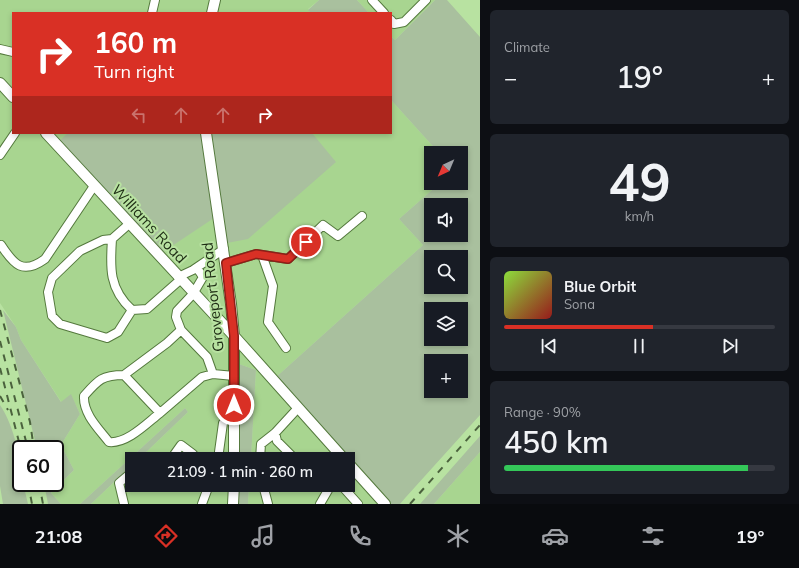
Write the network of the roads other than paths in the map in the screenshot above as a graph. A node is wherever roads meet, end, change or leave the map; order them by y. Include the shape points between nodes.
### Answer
1 (155, 0) edge
2 (215, 0) edge
3 (372, 0) edge
4 (426, 0) edge
5 (152, 12) edge
6 (212, 12) edge
7 (383, 12) edge
8 (392, 21) edge
9 (0, 49) edge
10 (12, 52) edge
11 (1, 85) edge
12 (12, 97) edge
13 (14, 134) edge
14 (47, 134) edge
15 (206, 134) edge
16 (0, 155) edge
17 (94, 186) junction
18 (362, 216) dead end
19 (129, 224) junction
20 (112, 239) junction
21 (1, 245) dead end
22 (224, 249) junction
23 (262, 255) junction
24 (226, 263) junction
25 (197, 268) junction
26 (179, 278) junction
27 (193, 294) junction
28 (132, 310) junction
29 (181, 330) junction
30 (234, 336) junction
31 (286, 348) dead end
32 (213, 374) junction
33 (124, 375) junction
34 (234, 376) junction
35 (298, 408) junction
36 (160, 413) junction
37 (234, 418) junction
38 (275, 433) junction
39 (176, 452) edge
40 (190, 452) edge
41 (219, 452) edge
42 (234, 452) edge
43 (260, 452) edge
44 (289, 452) edge
45 (338, 452) edge
46 (355, 471) edge
47 (125, 478) edge
48 (206, 492) edge
49 (234, 492) edge
50 (266, 492) edge
51 (327, 492) edge
52 (347, 492) edge
53 (124, 504) edge
54 (202, 504) edge
55 (233, 504) edge
56 (268, 504) edge
57 (320, 504) edge
58 (358, 504) edge
59 (386, 504) edge

1 - 5 lane
2 - 6 main road
3 - 7 lane
4 - 8 lane via 404,22 394,24
9 - 10 lane
11 - 12 main road
13 - 16 lane
14 - 17 main road, Williams Road
15 - 22 main road, Groveport Road
17 - 19 main road, Williams Road
17 - 21 lane via 45,259 35,266 24,267 12,261
18 - 23 lane via 338,236 323,226 288,259
19 - 20 lane
19 - 26 main road, Williams Road
20 - 28 lane via 110,266 114,283 121,300
20 - 28 lane via 102,240 80,251 52,278 48,292 52,316 60,324 107,338 118,332
22 - 24 main road, Groveport Road
22 - 25 lane
23 - 24 lane via 256,254
23 - 31 lane via 273,286 268,322
24 - 30 main road, Groveport Road
25 - 26 lane
25 - 27 lane via 203,277
26 - 27 main road, Williams Road
26 - 28 lane via 147,309
27 - 29 lane via 177,311 176,317
27 - 30 main road, Williams Road
29 - 32 lane via 207,357
29 - 33 lane
30 - 34 main road, Groveport Road
30 - 35 main road, Williams Road
32 - 34 lane
32 - 36 lane via 202,376
33 - 36 lane
33 - 36 lane via 101,378 84,396 90,416 109,442 116,443 126,438
34 - 37 main road, Groveport Road
35 - 38 lane
35 - 45 main road, Williams Road
37 - 41 lane via 223,423
37 - 42 main road, Groveport Road
38 - 43 lane via 261,444
38 - 44 lane via 277,441
39 - 40 lane via 181,445
46 - 59 main road
47 - 53 lane via 119,483
48 - 54 lane
49 - 55 main road
50 - 56 lane
51 - 57 lane
52 - 58 lane

